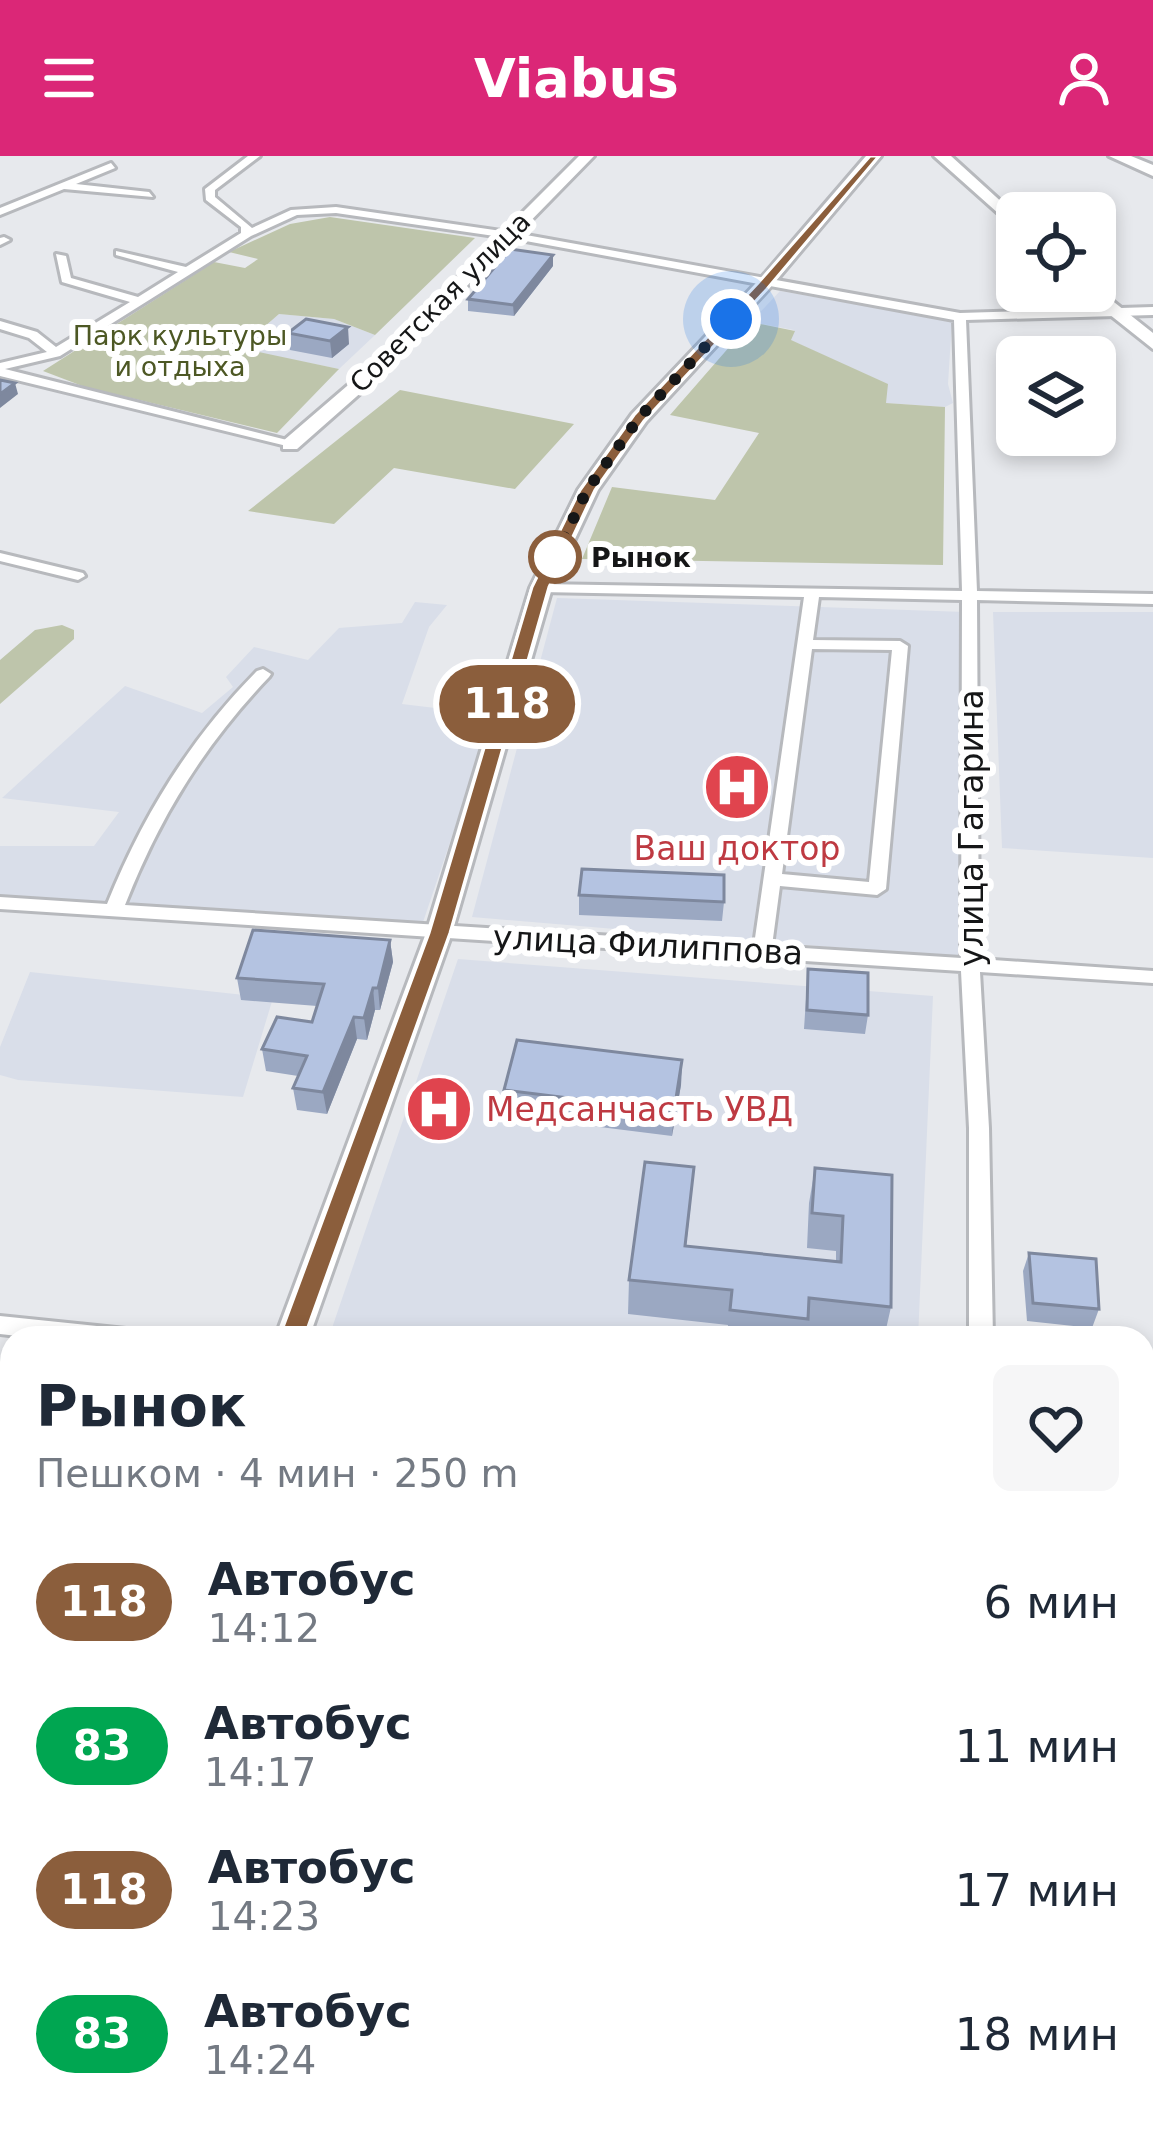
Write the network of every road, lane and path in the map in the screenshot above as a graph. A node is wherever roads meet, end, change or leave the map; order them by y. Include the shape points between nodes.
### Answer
1 (256, 156) edge
2 (587, 156) edge
3 (874, 156) edge
4 (942, 156) edge
5 (1118, 156) edge
6 (111, 166) dead end
7 (1153, 171) edge
8 (63, 186) junction
9 (148, 195) dead end
10 (996, 206) edge
11 (0, 212) edge
12 (247, 234) junction
13 (506, 235) junction
14 (120, 253) dead end
15 (60, 256) dead end
16 (188, 271) junction
17 (767, 280) junction
18 (140, 301) junction
19 (1153, 311) edge
20 (1114, 314) junction
21 (960, 317) junction
22 (0, 326) edge
23 (1153, 344) edge
24 (56, 353) junction
25 (0, 370) edge
26 (290, 445) joint
27 (0, 557) edge
28 (78, 576) dead end
29 (541, 587) junction
30 (812, 593) junction
31 (968, 596) junction
32 (1153, 599) edge
33 (806, 644) junction
34 (263, 674) dead end
35 (772, 878) junction
36 (0, 903) edge
37 (113, 911) junction
38 (439, 933) junction
39 (762, 952) junction
40 (970, 965) junction
41 (1153, 977) edge
42 (296, 1326) edge
43 (981, 1326) edge

1 - 12 street via 210,189
2 - 13 main road, Советская улица
3 - 17 main road
4 - 10 main road
5 - 7 main road
6 - 8 street
8 - 9 street
8 - 11 street
12 - 13 street via 316,209
12 - 16 street
13 - 17 street
13 - 26 main road, Советская улица
14 - 16 street
15 - 18 street via 66,280
16 - 18 street
17 - 21 street
17 - 29 main road via 639,418 587,490
18 - 24 street
19 - 20 street
20 - 21 street
20 - 23 main road
21 - 31 street, улица Гагарина
22 - 24 street via 33,335
24 - 25 street
25 - 26 street
27 - 28 street
29 - 30 street
29 - 38 main road
30 - 31 street
30 - 33 street
31 - 32 street
31 - 40 street, улица Гагарина
33 - 35 street
33 - 35 street via 900,646 878,889
34 - 37 street via 187,757 146,827
35 - 39 street
36 - 37 street, улица Филиппова
37 - 38 street, улица Филиппова
38 - 39 street, улица Филиппова
38 - 42 main road
39 - 40 street, улица Филиппова
40 - 41 street, улица Филиппова
40 - 43 street, улица Гагарина

